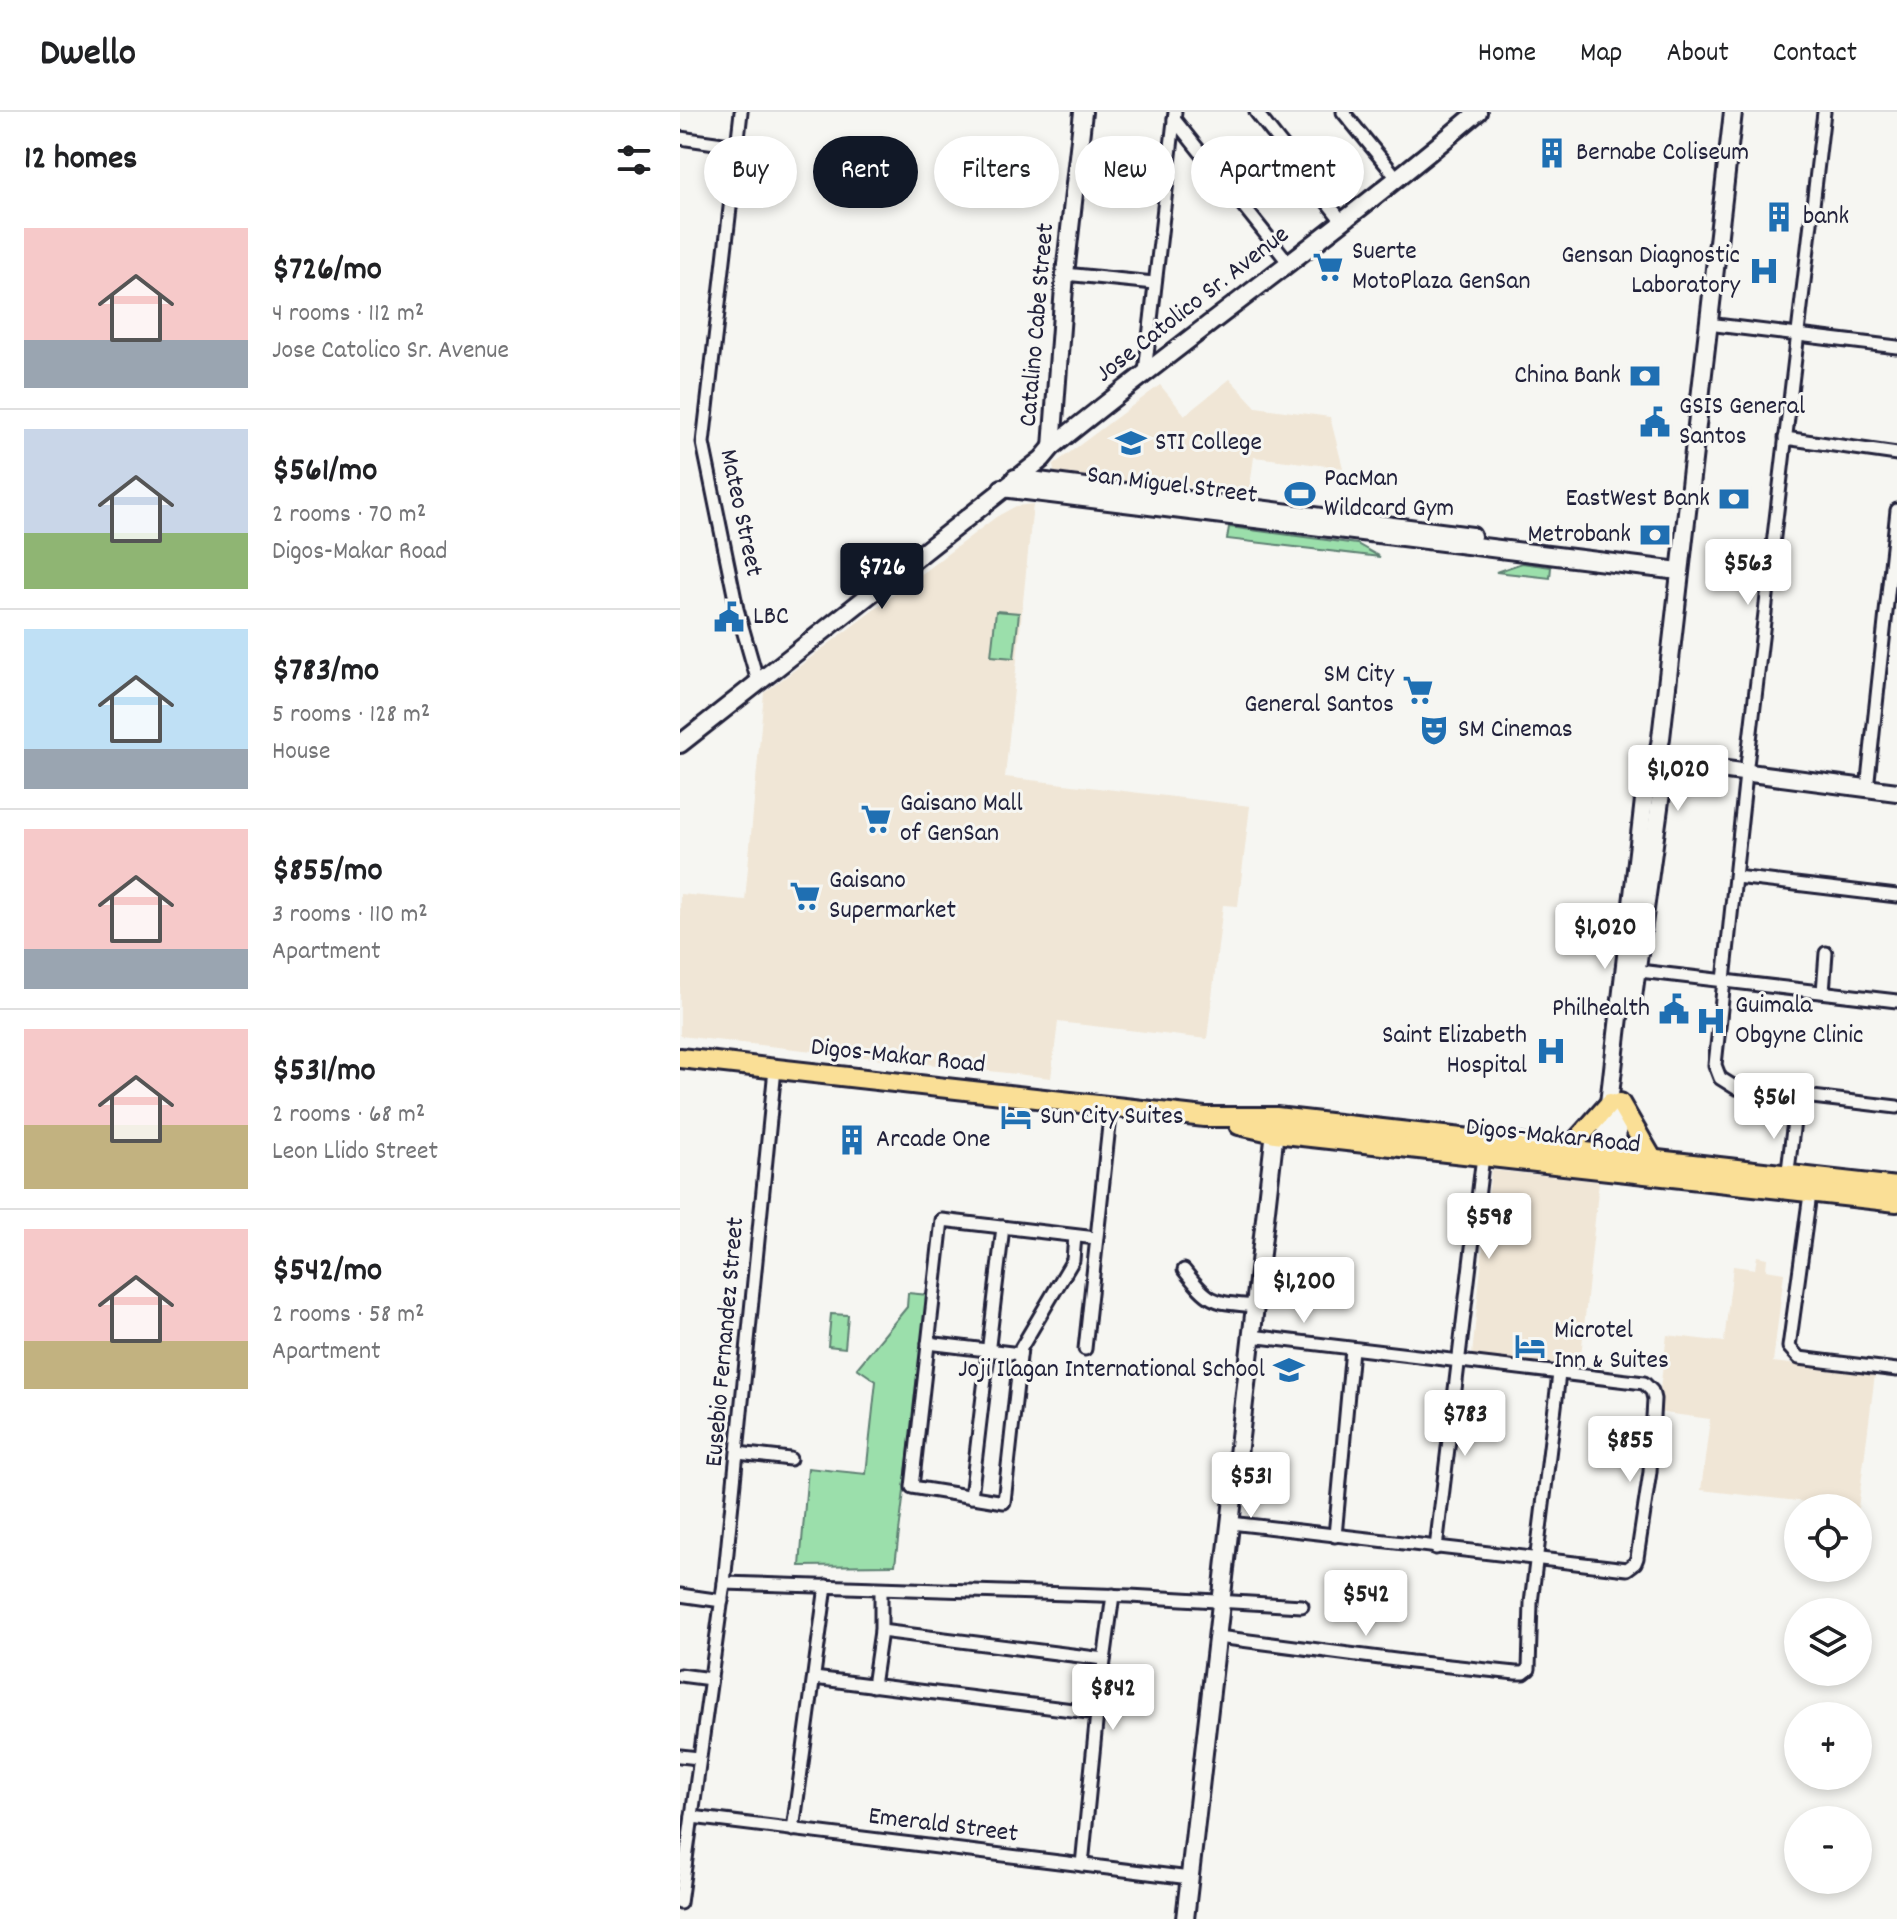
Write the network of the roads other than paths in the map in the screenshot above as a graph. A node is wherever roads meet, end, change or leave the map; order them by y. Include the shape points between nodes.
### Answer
1 (741, 112) edge
2 (1083, 112) edge
3 (1256, 112) edge
4 (1343, 112) edge
5 (1478, 112) edge
6 (1733, 112) edge
7 (1824, 112) edge
8 (1175, 116) edge
9 (738, 136) edge
10 (680, 138) edge
11 (704, 141) edge
12 (1397, 178) junction
13 (730, 208) edge
14 (1342, 221) junction
15 (1288, 262) junction
16 (1065, 274) junction
17 (1154, 283) junction
18 (1708, 324) junction
19 (1798, 335) junction
20 (1897, 347) edge
21 (1145, 372) junction
22 (1785, 438) junction
23 (1052, 447) junction
24 (1897, 454) edge
25 (1005, 483) junction
26 (1897, 510) edge
27 (1895, 554) edge
28 (1679, 566) junction
29 (756, 677) junction
30 (680, 731) edge
31 (680, 744) edge
32 (1657, 761) junction
33 (1746, 774) junction
34 (1867, 789) junction
35 (1897, 792) edge
36 (1736, 877) junction
37 (1897, 896) edge
38 (1826, 953) dead end
39 (1631, 970) junction
40 (1724, 981) junction
41 (1823, 992) junction
42 (1897, 1001) edge
43 (680, 1058) edge
44 (775, 1069) junction
45 (1797, 1096) junction
46 (1615, 1103) junction
47 (1111, 1107) junction
48 (1897, 1107) edge
49 (1276, 1125) junction
50 (1568, 1150) junction
51 (1483, 1156) junction
52 (1653, 1160) junction
53 (1609, 1162) junction
54 (1787, 1182) junction
55 (1811, 1185) junction
56 (1897, 1187) edge
57 (1897, 1202) edge
58 (1003, 1227) junction
59 (1075, 1236) junction
60 (1096, 1238) junction
61 (1073, 1260) junction
62 (1094, 1263) junction
63 (1184, 1270) dead end
64 (1255, 1306) junction
65 (1251, 1336) junction
66 (928, 1343) junction
67 (1085, 1349) dead end
68 (1352, 1349) junction
69 (988, 1351) junction
70 (1020, 1354) junction
71 (1460, 1363) junction
72 (1897, 1370) edge
73 (1559, 1374) junction
74 (738, 1453) junction
75 (790, 1459) dead end
76 (971, 1497) junction
77 (1231, 1523) junction
78 (1335, 1536) junction
79 (1436, 1548) junction
80 (1537, 1559) junction
81 (724, 1583) junction
82 (826, 1586) junction
83 (881, 1589) junction
84 (680, 1595) edge
85 (1113, 1595) junction
86 (1222, 1600) junction
87 (722, 1601) junction
88 (1302, 1606) dead end
89 (881, 1631) junction
90 (1218, 1637) junction
91 (1104, 1659) junction
92 (680, 1675) edge
93 (814, 1678) junction
94 (711, 1679) junction
95 (873, 1686) junction
96 (1097, 1713) junction
97 (680, 1756) edge
98 (699, 1758) junction
99 (692, 1817) junction
100 (793, 1830) junction
101 (1082, 1865) junction
102 (1190, 1878) junction
103 (680, 1903) edge
104 (1185, 1919) edge

1 - 9 street, Mateo Street
2 - 16 main road, Catalino Cabe Street
3 - 14 street
4 - 12 street
5 - 12 main road, Jose Catolico Sr. Avenue
6 - 18 main road
7 - 19 street
8 - 15 street
8 - 17 street
10 - 11 street
12 - 14 main road, Jose Catolico Sr. Avenue
13 - 29 street, Mateo Street via 703,443
14 - 15 main road, Jose Catolico Sr. Avenue
15 - 21 main road, Jose Catolico Sr. Avenue
16 - 17 street
16 - 23 main road, Catalino Cabe Street
17 - 21 street
18 - 19 street
18 - 28 main road
19 - 20 street
19 - 22 street
21 - 23 main road, Jose Catolico Sr. Avenue
22 - 24 street
22 - 33 street
23 - 25 main road, Jose Catolico Sr. Avenue via 1038,452
25 - 28 main road, San Miguel Street
25 - 29 main road, Jose Catolico Sr. Avenue
26 - 27 street
27 - 34 street
28 - 32 main road
29 - 30 main road, Jose Catolico Sr. Avenue
29 - 31 main road, Jose Catolico Sr. Avenue
32 - 33 main road
32 - 39 main road via 1647,774
33 - 34 main road
33 - 36 street
34 - 35 main road
36 - 37 street
36 - 40 street
38 - 41 street
39 - 40 street
39 - 46 main road
40 - 41 street
40 - 45 street via 1716,1072 1728,1085
41 - 42 street
43 - 44 main road, Digos-Makar Road
44 - 47 main road, Digos-Makar Road
44 - 74 street, Eusebio Fernandez Street
45 - 48 street
45 - 54 street
46 - 50 main road
46 - 52 main road
46 - 53 main road
47 - 49 main road, Digos-Makar Road
47 - 60 street
49 - 50 main road, Digos-Makar Road
49 - 51 main road, Digos-Makar Road
49 - 64 main road
50 - 53 main road, Digos-Makar Road
51 - 53 main road, Digos-Makar Road
51 - 71 street
52 - 53 main road, Digos-Makar Road
52 - 54 main road, Digos-Makar Road
53 - 54 main road, Digos-Makar Road
54 - 55 main road, Digos-Makar Road
55 - 56 main road, Digos-Makar Road
55 - 57 main road, Digos-Makar Road
55 - 72 street via 1789,1347 1799,1358
58 - 59 street
58 - 66 street via 942,1220
58 - 69 street
59 - 60 street
59 - 61 street
60 - 62 street
61 - 62 street
61 - 70 street
62 - 67 street
63 - 64 street via 1203,1295
64 - 65 main road
65 - 68 street
65 - 77 main road
66 - 69 street
66 - 76 street via 912,1487
68 - 71 street
68 - 78 street
69 - 70 street
69 - 76 street
70 - 76 street via 1004,1502
71 - 73 street
71 - 79 street
73 - 80 street
73 - 80 street via 1650,1387 1650,1472 1632,1567
74 - 75 street
74 - 81 street, Eusebio Fernandez Street
77 - 78 street
77 - 86 main road
78 - 79 street
79 - 80 street
80 - 90 street via 1530,1661 1524,1673
81 - 82 street
81 - 87 street, Eusebio Fernandez Street
82 - 83 street
82 - 93 street
83 - 85 street
83 - 89 street
84 - 87 street
85 - 86 street
85 - 91 street
86 - 88 street
86 - 90 main road
87 - 94 street, Eusebio Fernandez Street
89 - 91 street
89 - 95 street
90 - 102 main road
91 - 96 street
92 - 94 street
93 - 95 street
93 - 100 street
94 - 98 street, Eusebio Fernandez Street
95 - 96 street
96 - 101 street
97 - 98 street
98 - 99 street, Eusebio Fernandez Street
99 - 100 street, Emerald Street
99 - 103 street, Eusebio Fernandez Street
100 - 101 street, Emerald Street
101 - 102 street, Emerald Street
102 - 104 main road

